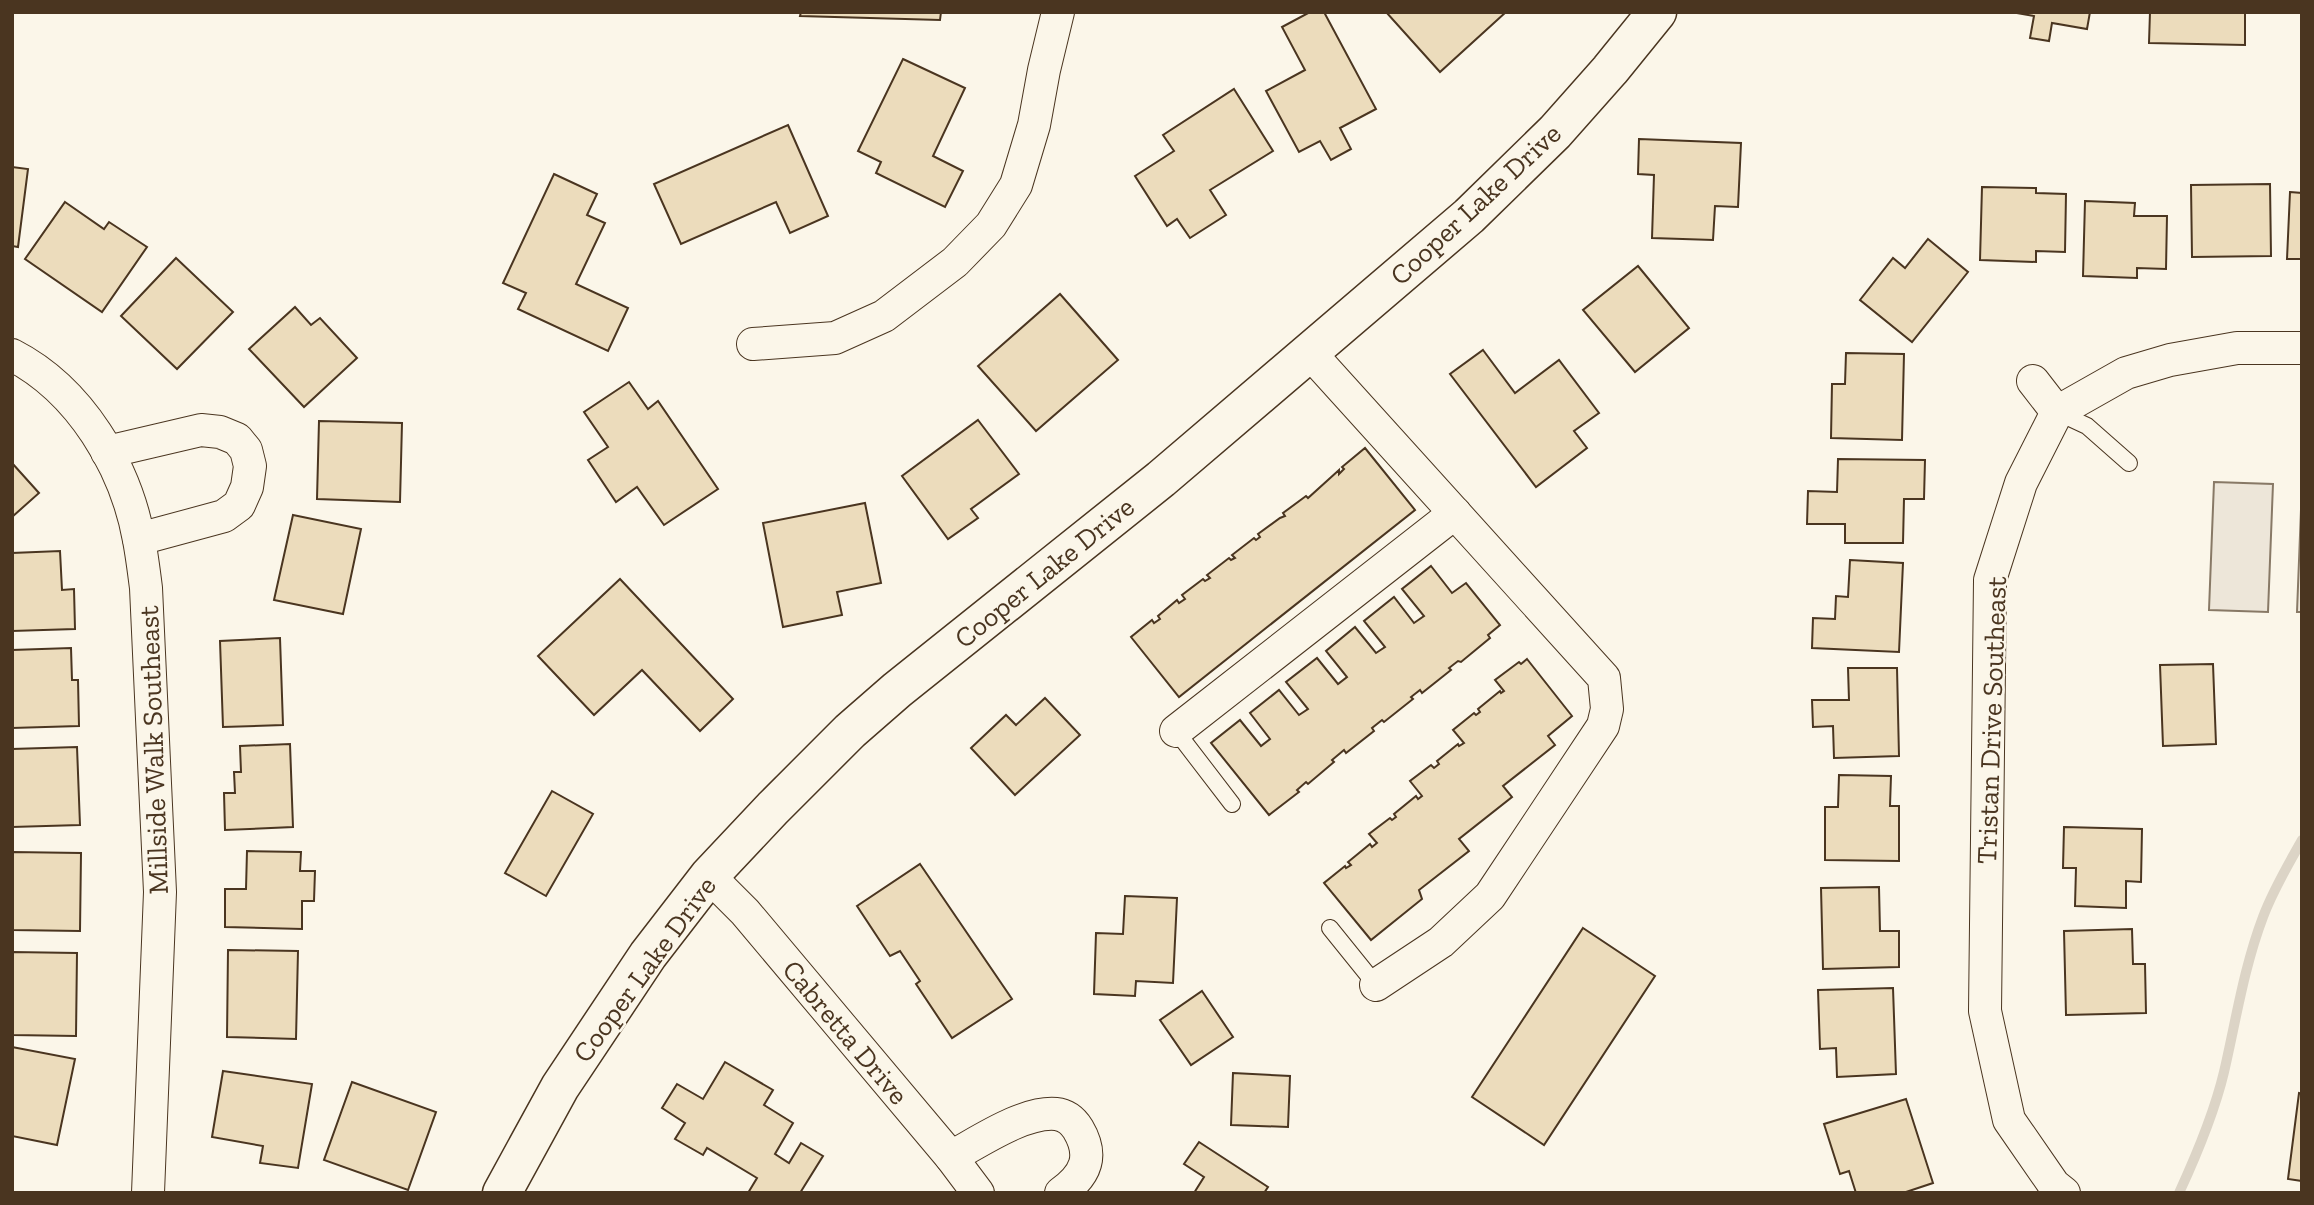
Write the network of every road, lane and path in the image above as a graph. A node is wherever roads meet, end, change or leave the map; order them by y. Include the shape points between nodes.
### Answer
1 (1058, 12) edge
2 (1657, 12) edge
3 (753, 344) dead end
4 (2302, 348) edge
5 (1310, 353) junction
6 (12, 355) edge
7 (2033, 381) dead end
8 (2057, 412) junction
9 (107, 452) junction
10 (2129, 463) dead end
11 (1455, 513) junction
12 (139, 539) junction
13 (1176, 731) joint
14 (1232, 804) dead end
15 (709, 876) junction
16 (1329, 929) dead end
17 (1376, 985) joint
18 (951, 1157) junction
19 (148, 1193) edge
20 (502, 1193) edge
21 (978, 1193) edge
22 (1060, 1193) edge
23 (2064, 1193) edge

1 - 3 street via 1016,185 991,225 955,262 884,316 835,338
2 - 5 street, Cooper Lake Drive via 1555,132 1469,216
4 - 8 street via 2237,348 2170,360 2126,373
5 - 11 street
5 - 15 street, Cooper Lake Drive via 897,690 782,798
6 - 9 street, Millside Walk Southeast via 55,385
7 - 8 street
8 - 10 lane via 2087,426
8 - 23 street, Tristan Drive Southeast via 2021,483 1990,580 1985,1011 2009,1120
9 - 12 street, Millside Walk Southeast via 121,479
9 - 12 street via 201,430 237,439 246,450 250,466 239,505 224,516
11 - 13 street
11 - 17 street via 1604,678 1607,709 1603,726 1490,896 1441,942
12 - 19 street, Millside Walk Southeast via 146,589 160,892
13 - 14 lane
15 - 18 street, Cabretta Drive via 745,912
15 - 20 street, Cooper Lake Drive via 602,1021
16 - 17 lane
18 - 21 street, Cabretta Drive
18 - 22 street via 1014,1122 1065,1116 1086,1142 1088,1153 1083,1170

